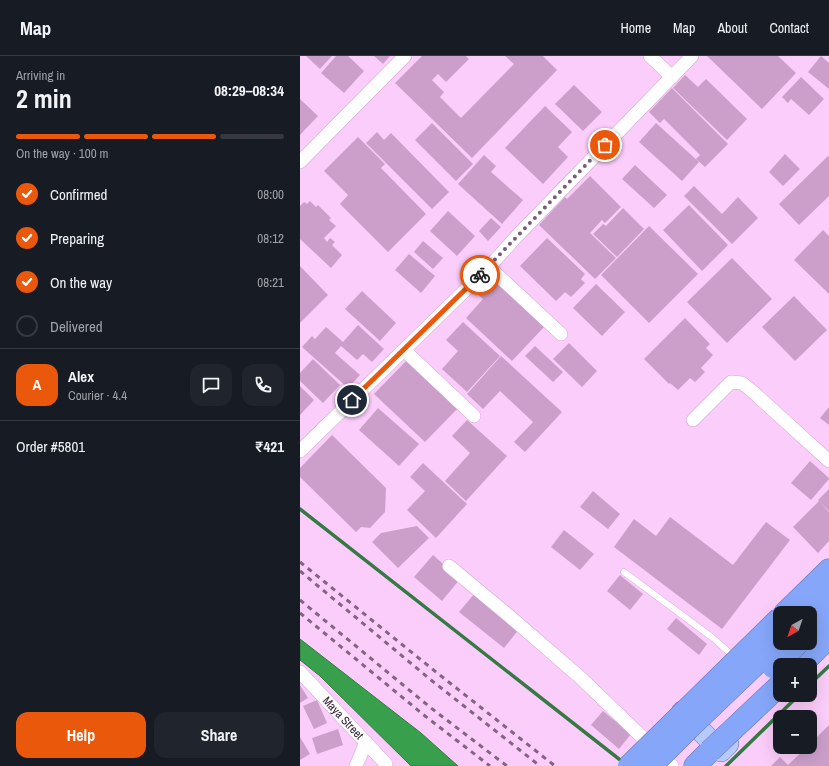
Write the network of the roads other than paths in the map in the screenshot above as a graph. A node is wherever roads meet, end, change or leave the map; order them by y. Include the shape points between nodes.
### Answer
1 (405, 56) edge
2 (650, 56) edge
3 (692, 56) edge
4 (672, 77) junction
5 (300, 162) edge
6 (489, 266) junction
7 (561, 334) dead end
8 (404, 350) junction
9 (474, 416) dead end
10 (693, 420) dead end
11 (300, 451) edge
12 (829, 461) edge
13 (829, 564) edge
14 (449, 566) dead end
15 (829, 570) edge
16 (624, 572) dead end
17 (829, 594) edge
18 (787, 606) edge
19 (792, 606) edge
20 (816, 606) edge
21 (829, 614) edge
22 (773, 620) edge
23 (773, 625) edge
24 (817, 625) edge
25 (829, 638) edge
26 (829, 644) edge
27 (773, 648) edge
28 (791, 650) edge
29 (735, 658) junction
30 (808, 658) edge
31 (815, 658) edge
32 (300, 672) edge
33 (773, 692) edge
34 (773, 700) edge
35 (366, 742) junction
36 (703, 759) edge
37 (386, 764) dead end
38 (356, 766) edge
39 (629, 766) edge
40 (651, 766) edge
41 (671, 766) edge

1 - 5 street
2 - 4 street
3 - 4 street
4 - 6 street
6 - 7 street
6 - 8 street
8 - 9 street
8 - 11 street
10 - 12 street via 732,382 742,383
13 - 18 main road
14 - 41 street via 582,680
15 - 19 highway
16 - 29 lane via 713,638
17 - 20 highway
21 - 24 highway
22 - 29 main road
23 - 39 highway, bridge
25 - 30 highway
26 - 31 main road
27 - 40 highway, bridge
28 - 41 highway, bridge
29 - 34 main road via 681,711 722,751
32 - 35 street, Maya Street
33 - 36 highway, bridge
35 - 37 street, Maya Street
35 - 38 street

